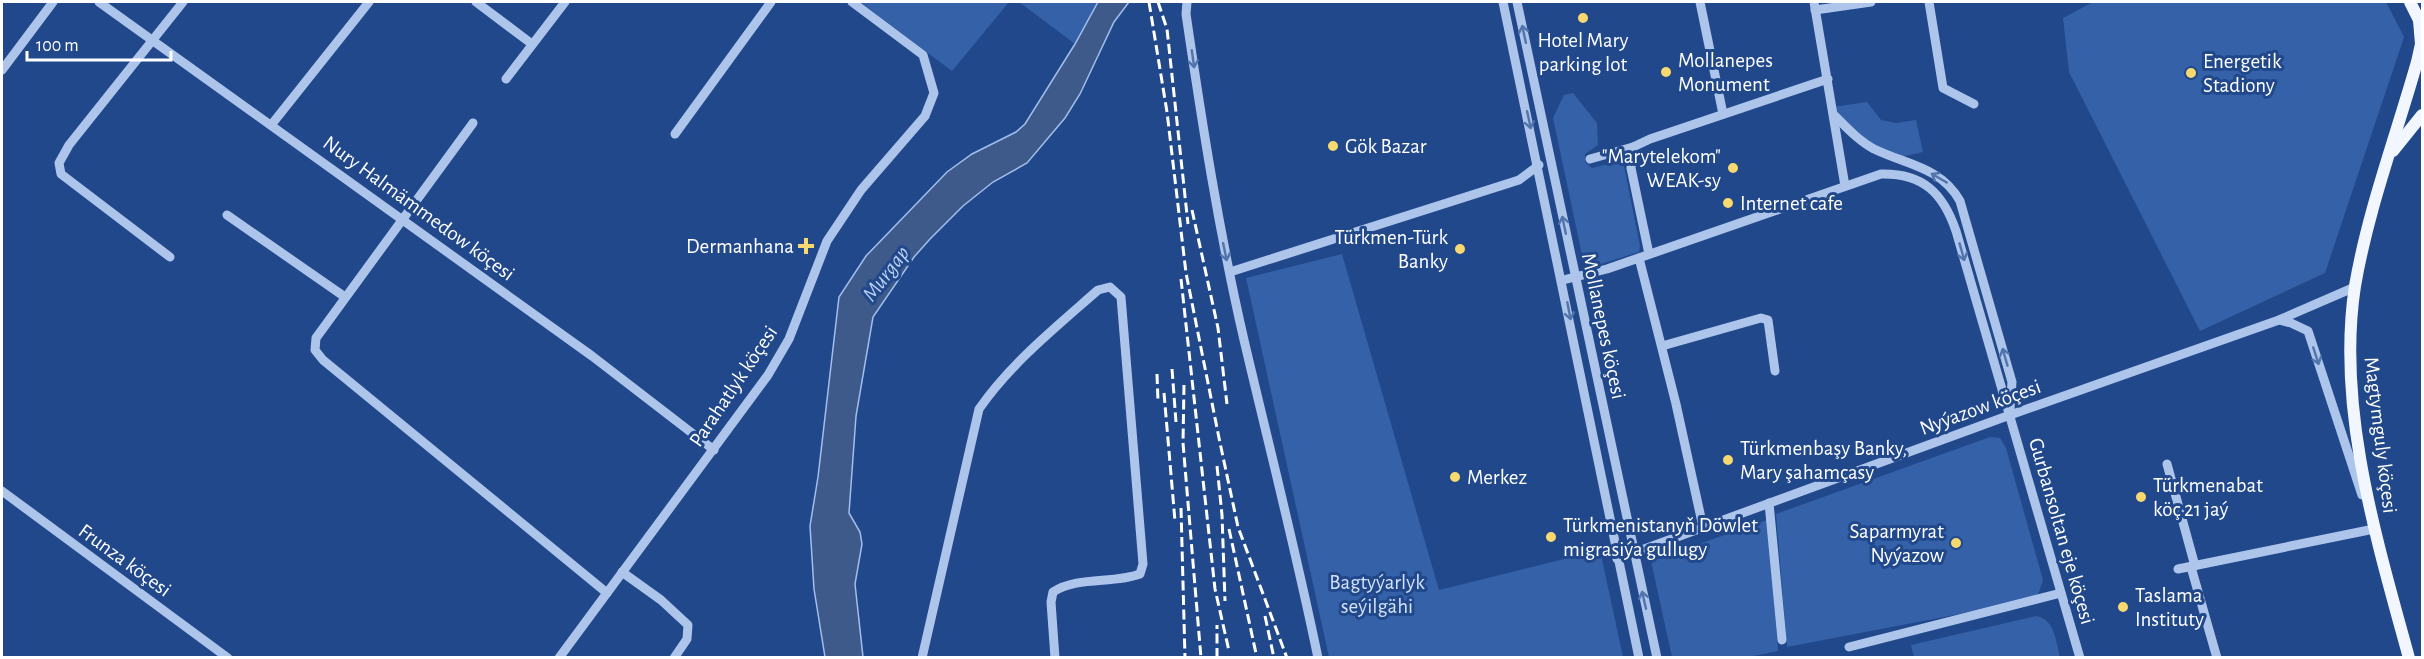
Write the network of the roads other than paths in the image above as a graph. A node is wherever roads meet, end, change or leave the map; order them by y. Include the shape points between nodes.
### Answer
1 (53, 2) edge
2 (99, 2) edge
3 (183, 2) edge
4 (369, 2) edge
5 (476, 2) edge
6 (565, 2) edge
7 (771, 2) edge
8 (852, 2) edge
9 (1187, 2) edge
10 (1503, 2) edge
11 (1517, 2) edge
12 (1700, 2) edge
13 (1872, 2) edge
14 (1929, 2) edge
15 (2410, 2) edge
16 (1815, 6) edge
17 (2421, 23) edge
18 (154, 40) junction
19 (532, 44) junction
20 (2, 70) edge
21 (2422, 73) edge
22 (506, 79) dead end
23 (1828, 79) junction
24 (1974, 104) dead end
25 (2403, 112) junction
26 (1723, 114) junction
27 (1835, 116) junction
28 (2422, 116) edge
29 (473, 123) dead end
30 (272, 124) junction
31 (675, 134) dead end
32 (1633, 147) junction
33 (2391, 154) junction
34 (1590, 159) dead end
35 (1539, 165) junction
36 (1845, 186) junction
37 (227, 215) dead end
38 (401, 217) junction
39 (1644, 256) junction
40 (170, 257) dead end
41 (1230, 272) junction
42 (1575, 277) junction
43 (1563, 280) junction
44 (2355, 287) junction
45 (345, 297) junction
46 (2278, 320) junction
47 (1662, 346) junction
48 (1775, 371) dead end
49 (2010, 415) junction
50 (714, 450) junction
51 (2167, 464) dead end
52 (2, 491) edge
53 (1769, 503) junction
54 (1703, 528) junction
55 (2374, 529) junction
56 (1634, 553) junction
57 (1617, 559) junction
58 (2193, 566) junction
59 (2178, 569) dead end
60 (622, 572) junction
61 (2061, 592) junction
62 (607, 593) junction
63 (1782, 640) dead end
64 (1849, 647) dead end
65 (228, 657) edge
66 (559, 657) edge
67 (674, 657) edge
68 (922, 657) edge
69 (1055, 657) edge
70 (1318, 657) edge
71 (1639, 657) edge
72 (1657, 657) edge
73 (2080, 657) edge
74 (2217, 657) edge
75 (2409, 657) edge

1 - 20 street
2 - 18 street, Nury Halmämmedow köçesi
3 - 18 street
4 - 30 street
5 - 19 street
6 - 19 street
7 - 31 street
8 - 50 street, Parahatlyk köçesi via 923,55 934,93 925,116 861,190 827,241 789,339
9 -> 41 street via 1201,117
10 -> 35 street, Mollanepes köçesi
42 -> 11 street, Mollanepes köçesi
12 - 26 street
13 - 16 street
14 - 24 street via 1943,88
15 - 17 main road
16 - 23 street
17 - 25 main road, Magtymguly köçesi via 2419,52
18 - 30 street, Nury Halmämmedow köçesi
18 - 40 street via 69,145 59,163 61,174
19 - 22 street
21 - 25 main road, Magtymguly köçesi
23 - 26 street
23 - 27 street
25 - 33 main road, Magtymguly köçesi
26 - 32 street
27 - 36 street
49 -> 27 street, Gurbansoltan eje köçesi via 2012,382 1960,201 1951,185 1873,148
28 - 33 main road
29 - 38 street
30 - 38 street, Nury Halmämmedow köçesi
32 - 34 street
32 - 39 street via 1631,168
33 - 44 main road, Magtymguly köçesi via 2375,200
35 - 41 street via 1519,180
35 - 43 street, Mollanepes köçesi
36 - 39 street, Gurbansoltan eje köçesi
36 -> 49 street, Gurbansoltan eje köçesi via 1896,173 1936,191 1948,207
37 - 45 street
38 - 45 street
38 - 50 street, Nury Halmämmedow köçesi
39 - 42 street, Gurbansoltan eje köçesi
39 - 47 street
41 - 70 street
42 - 43 street, Gurbansoltan eje köçesi
42 - 56 street, Mollanepes köçesi
43 -> 57 street, Mollanepes köçesi
44 - 46 street, Nyýazow köçesi
44 - 55 main road, Magtymguly köçesi via 2350,353 2352,390
45 - 62 street via 316,338 315,350 322,360
46 - 49 street, Nyýazow köçesi
46 -> 55 street via 2308,331
47 - 48 street via 1761,318 1768,320
47 - 54 street
49 - 53 street, Nyýazow köçesi
49 - 61 street, Gurbansoltan eje köçesi
50 - 60 street, Parahatlyk köçesi
51 - 58 street
52 - 65 street, Frunza köçesi
53 - 54 street, Nyýazow köçesi
53 - 63 street
54 - 56 street, Nyýazow köçesi
55 - 58 street
55 - 75 main road, Magtymguly köçesi
56 - 57 street, Nyýazow köçesi
72 -> 56 street, Mollanepes köçesi
57 - 71 street, Mollanepes köçesi
58 - 59 street
58 - 74 street
60 - 62 street, Parahatlyk köçesi
60 - 67 street via 688,625 687,639
61 - 64 street
61 - 73 street, Gurbansoltan eje köçesi
62 - 66 street, Parahatlyk köçesi
68 - 69 street via 979,409 1021,359 1098,290 1110,287 1121,297 1143,564 1140,574 1129,578 1063,586 1053,592

